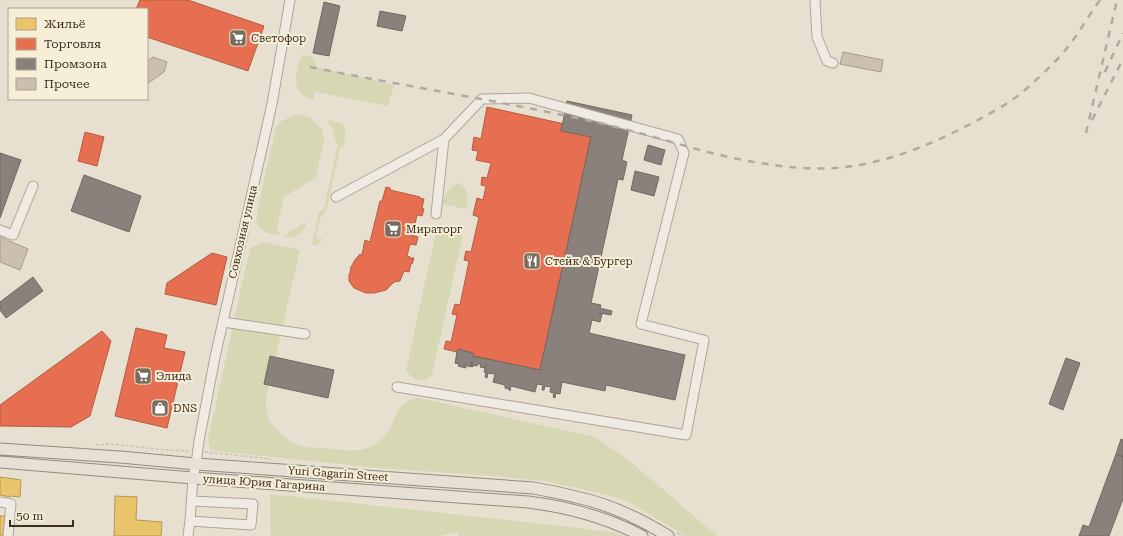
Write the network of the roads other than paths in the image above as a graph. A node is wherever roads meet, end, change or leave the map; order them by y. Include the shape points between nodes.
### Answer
1 (290, 0) edge
2 (815, 0) edge
3 (833, 62) dead end
4 (444, 138) junction
5 (33, 186) dead end
6 (336, 198) dead end
7 (436, 214) dead end
8 (0, 230) edge
9 (223, 322) junction
10 (305, 334) dead end
11 (397, 387) dead end
12 (0, 449) edge
13 (0, 462) edge
14 (196, 464) junction
15 (193, 478) junction
16 (192, 501) junction
17 (0, 502) edge
18 (190, 521) junction
19 (8, 536) edge
20 (188, 536) edge
21 (642, 536) edge
22 (668, 536) edge

1 - 9 street, Совхозная улица via 272,104
2 - 3 street via 817,37 827,61
4 - 6 street
4 - 7 street
4 - 11 street via 482,99 529,98 678,139 684,153 641,324 704,340 686,435
5 - 8 street via 13,235
9 - 10 street
9 - 14 street, Совхозная улица
12 - 14 main road, Yuri Gagarin Street
13 - 15 main road, улица Юрия Гагарина
14 - 15 street, Совхозная улица
14 - 22 main road, Yuri Gagarin Street via 534,488 607,506
15 - 16 street, Совхозная улица
15 - 21 main road, улица Юрия Гагарина via 534,503 592,515
16 - 18 street, Совхозная улица
16 - 18 street via 252,504 252,525
17 - 19 street via 11,504
18 - 20 street, Совхозная улица

